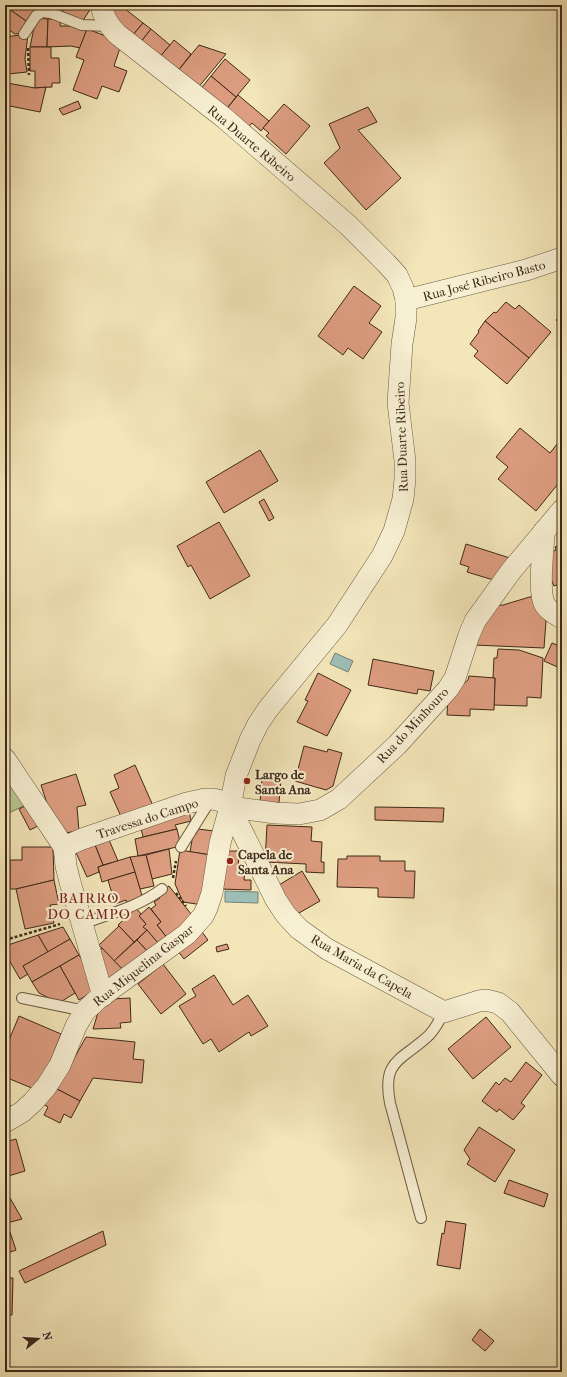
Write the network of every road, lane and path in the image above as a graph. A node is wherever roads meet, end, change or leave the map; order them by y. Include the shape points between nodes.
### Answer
1 (101, 5) edge
2 (117, 33) junction
3 (24, 34) dead end
4 (562, 258) edge
5 (406, 300) junction
6 (562, 510) edge
7 (544, 531) junction
8 (562, 618) edge
9 (5, 759) edge
10 (221, 803) junction
11 (64, 847) junction
12 (181, 847) joint
13 (173, 880) dead end
14 (162, 889) dead end
15 (174, 889) dead end
16 (81, 921) junction
17 (198, 922) junction
18 (5, 940) edge
19 (103, 996) junction
20 (22, 998) dead end
21 (85, 1011) junction
22 (444, 1012) junction
23 (562, 1076) edge
24 (5, 1122) edge
25 (421, 1218) dead end

1 - 2 street via 105,18
2 - 3 lane via 42,12 36,16
2 - 5 street, Rua Duarte Ribeiro via 223,117 348,225 397,275
4 - 5 street, Rua José Ribeiro Basto via 526,270
5 - 10 street, Rua Duarte Ribeiro via 398,403 405,479 403,499 394,531 382,556 337,625 258,724
6 - 7 street, Rua do Minhouro
7 - 8 street via 542,598 548,608
7 - 10 street, Rua do Minhouro via 475,621 455,678 448,689 397,745 339,799 320,810 299,814 275,813
9 - 11 street
10 - 11 street, Travessa do Campo via 205,798 187,803
10 - 12 lane
10 - 17 street, Rua Miquelina Gaspar via 220,843 212,893 207,908
10 - 22 street, Rua Maria da Capela via 276,900 299,929 327,949
11 - 16 street via 66,866
12 - 13 path via 177,854
14 - 16 lane via 140,903
15 - 17 path
16 - 18 path
16 - 19 street
17 - 19 street, Rua Miquelina Gaspar via 187,934
19 - 21 street, Rua Miquelina Gaspar
20 - 21 lane
21 - 24 street, Rua Miquelina Gaspar via 60,1065 46,1087 22,1112
22 - 23 street via 479,1001 498,1003 510,1012
22 - 25 lane via 429,1035 394,1064 389,1073 392,1110

